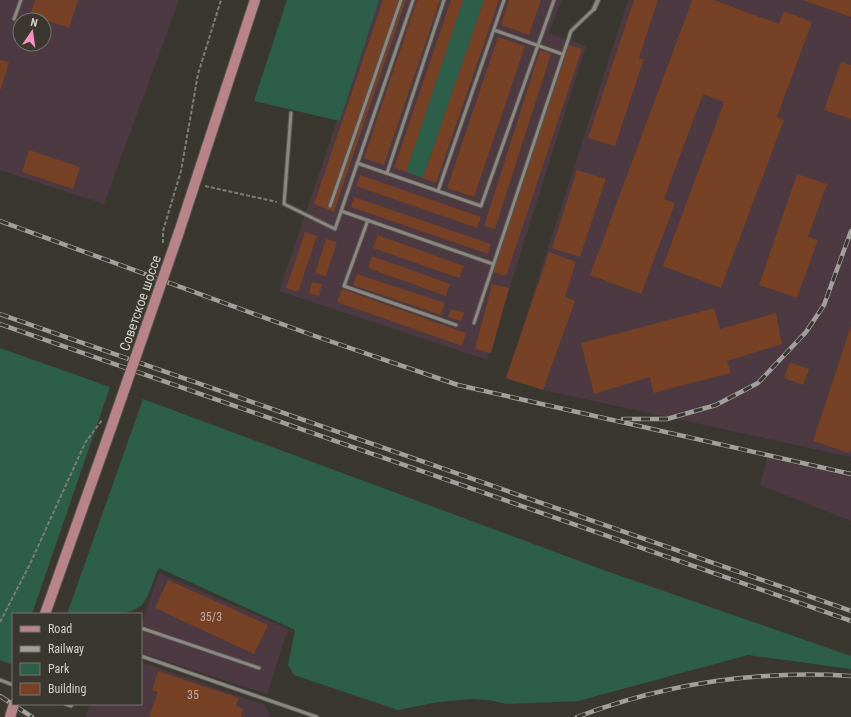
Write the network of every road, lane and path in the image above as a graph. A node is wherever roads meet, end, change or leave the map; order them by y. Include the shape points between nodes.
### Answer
1 (21, 0) edge
2 (221, 0) edge
3 (255, 0) edge
4 (401, 0) edge
5 (413, 0) edge
6 (444, 0) edge
7 (504, 0) edge
8 (554, 0) edge
9 (598, 0) edge
10 (594, 9) joint
11 (17, 12) edge
12 (494, 30) junction
13 (538, 45) junction
14 (562, 54) junction
15 (291, 113) dead end
16 (357, 163) junction
17 (387, 173) junction
18 (438, 191) junction
19 (203, 192) dead end
20 (284, 204) junction
21 (330, 206) dead end
22 (341, 211) junction
23 (368, 220) junction
24 (163, 243) dead end
25 (493, 264) junction
26 (474, 323) dead end
27 (456, 325) dead end
28 (99, 423) dead end
29 (45, 613) edge
30 (0, 622) edge
31 (142, 628) edge
32 (142, 656) edge
33 (259, 668) dead end
34 (0, 680) edge
35 (12, 685) edge
36 (14, 705) edge
37 (10, 717) edge
38 (317, 717) edge

1 - 11 lane
2 - 24 path via 198,74 181,171 162,231
3 - 29 main road, Советское шоссе, bridge via 179,232
4 - 21 lane
5 - 16 lane
6 - 17 lane
7 - 12 lane
8 - 13 lane
9 - 10 street
10 - 14 lane via 571,31
12 - 13 lane
12 - 18 lane
13 - 14 lane
13 - 18 lane via 482,206
14 - 25 lane
15 - 20 lane
16 - 17 lane
16 - 22 lane
17 - 18 lane
19 - 20 path via 205,186
20 - 22 lane via 335,228
22 - 23 lane
23 - 25 lane
23 - 27 lane via 344,286
25 - 26 lane
28 - 30 path via 85,443 30,564
31 - 33 lane
32 - 38 lane
34 - 35 lane
36 - 37 main road, bridge

